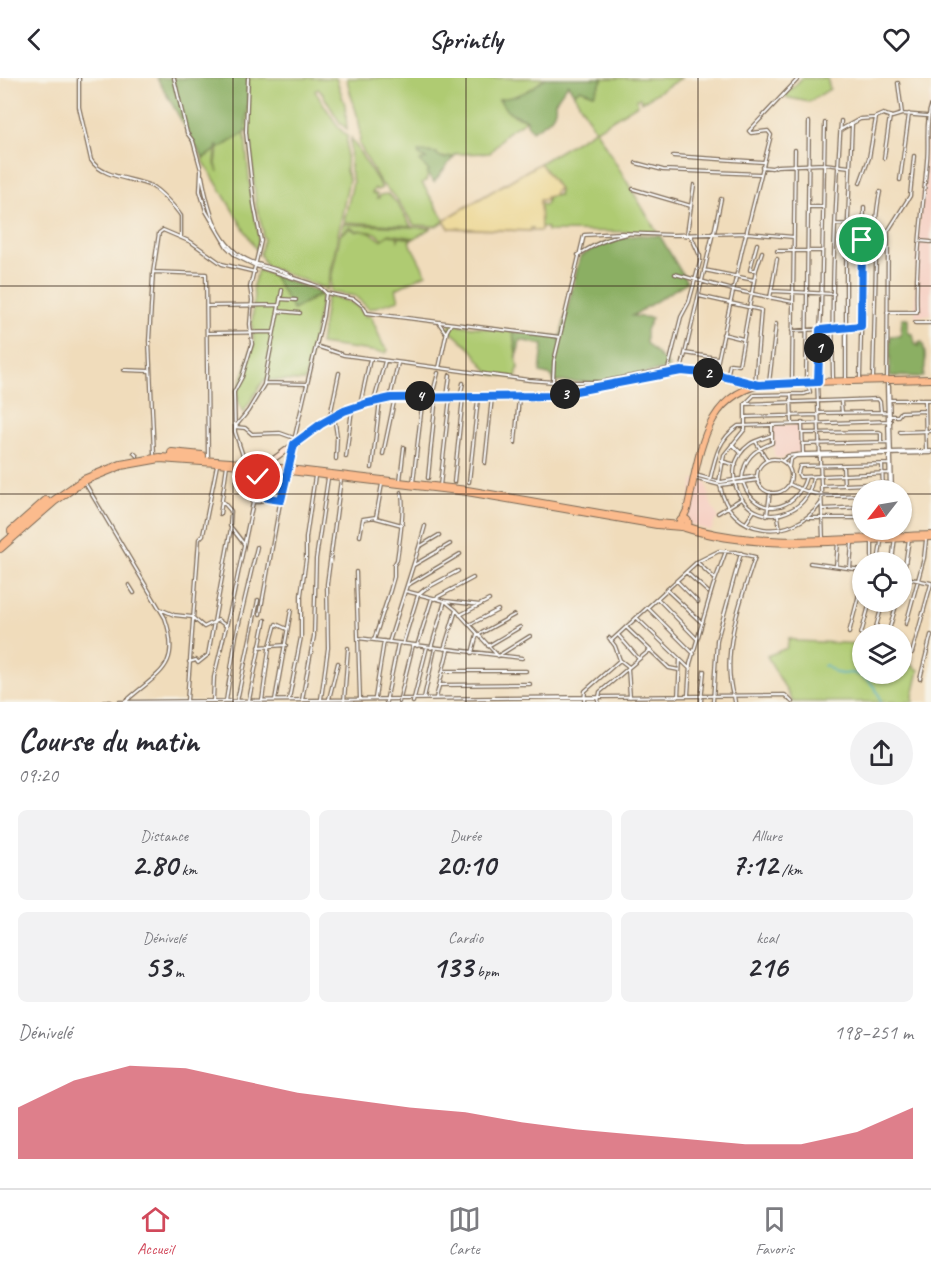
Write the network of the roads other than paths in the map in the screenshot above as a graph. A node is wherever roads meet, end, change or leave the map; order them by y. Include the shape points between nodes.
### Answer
1 (79, 78) edge
2 (174, 78) edge
3 (248, 78) edge
4 (799, 78) edge
5 (898, 83) dead end
6 (931, 106) edge
7 (902, 114) junction
8 (909, 114) junction
9 (890, 116) junction
10 (927, 116) junction
11 (876, 118) junction
12 (841, 121) dead end
13 (809, 122) dead end
14 (825, 123) dead end
15 (852, 124) junction
16 (840, 130) junction
17 (795, 150) dead end
18 (673, 156) dead end
19 (914, 156) dead end
20 (884, 158) dead end
21 (763, 162) junction
22 (636, 163) dead end
23 (808, 164) junction
24 (824, 164) junction
25 (795, 166) junction
26 (838, 166) junction
27 (762, 167) junction
28 (850, 167) junction
29 (760, 174) junction
30 (900, 180) dead end
31 (861, 183) dead end
32 (694, 185) dead end
33 (633, 189) dead end
34 (880, 192) dead end
35 (721, 199) dead end
36 (691, 206) junction
37 (809, 207) junction
38 (823, 207) junction
39 (864, 207) dead end
40 (836, 224) junction
41 (848, 224) junction
42 (863, 225) junction
43 (638, 233) junction
44 (713, 233) junction
45 (747, 233) junction
46 (676, 234) junction
47 (687, 234) junction
48 (181, 237) junction
49 (794, 237) junction
50 (862, 240) junction
51 (920, 242) junction
52 (931, 242) edge
53 (757, 244) dead end
54 (876, 245) junction
55 (777, 251) dead end
56 (794, 251) junction
57 (808, 251) junction
58 (822, 251) junction
59 (762, 252) dead end
60 (578, 255) junction
61 (777, 259) dead end
62 (256, 265) junction
63 (704, 270) junction
64 (756, 270) junction
65 (153, 272) junction
66 (255, 272) junction
67 (675, 274) dead end
68 (736, 275) junction
69 (696, 279) junction
70 (702, 280) junction
71 (754, 280) junction
72 (282, 290) dead end
73 (733, 290) junction
74 (771, 291) junction
75 (326, 293) junction
76 (752, 293) junction
77 (793, 293) junction
78 (808, 293) junction
79 (821, 293) junction
80 (834, 294) junction
81 (698, 296) junction
82 (770, 298) junction
83 (280, 299) junction
84 (296, 300) dead end
85 (793, 302) junction
86 (730, 303) junction
87 (251, 305) junction
88 (279, 305) junction
89 (207, 306) junction
90 (748, 308) junction
91 (278, 311) junction
92 (887, 312) junction
93 (300, 313) dead end
94 (436, 321) junction
95 (915, 323) dead end
96 (931, 323) edge
97 (451, 324) junction
98 (776, 324) dead end
99 (845, 326) junction
100 (861, 326) junction
101 (833, 328) junction
102 (806, 329) junction
103 (820, 330) junction
104 (792, 331) junction
105 (251, 332) junction
106 (274, 332) junction
107 (207, 333) junction
108 (723, 334) junction
109 (446, 335) junction
110 (560, 337) junction
111 (743, 339) junction
112 (316, 345) junction
113 (685, 353) junction
114 (717, 358) junction
115 (370, 359) junction
116 (385, 361) junction
117 (398, 363) junction
118 (439, 368) junction
119 (124, 370) dead end
120 (150, 371) junction
121 (681, 371) junction
122 (339, 373) dead end
123 (438, 373) dead end
124 (715, 374) junction
125 (450, 375) dead end
126 (727, 377) junction
127 (833, 378) junction
128 (846, 378) junction
129 (860, 378) junction
130 (873, 378) junction
131 (931, 379) edge
132 (888, 380) junction
133 (553, 381) junction
134 (817, 381) junction
135 (463, 382) dead end
136 (600, 382) junction
137 (625, 382) junction
138 (792, 382) junction
139 (806, 382) junction
140 (771, 383) junction
141 (264, 384) junction
142 (307, 384) junction
143 (756, 384) junction
144 (791, 394) junction
145 (754, 395) junction
146 (423, 396) junction
147 (434, 396) junction
148 (448, 397) junction
149 (462, 397) junction
150 (479, 397) junction
151 (492, 397) junction
152 (519, 397) junction
153 (392, 398) junction
154 (377, 400) junction
155 (890, 400) junction
156 (925, 400) junction
157 (931, 400) edge
158 (818, 402) junction
159 (841, 402) junction
160 (791, 403) junction
161 (745, 404) junction
162 (360, 405) junction
163 (352, 408) junction
164 (925, 411) junction
165 (881, 412) junction
166 (888, 412) junction
167 (842, 413) junction
168 (819, 414) junction
169 (890, 416) junction
170 (745, 417) junction
171 (792, 417) junction
172 (332, 418) junction
173 (889, 421) junction
174 (925, 421) junction
175 (931, 421) edge
176 (802, 423) junction
177 (819, 423) junction
178 (792, 424) junction
179 (745, 425) junction
180 (772, 425) junction
181 (235, 427) junction
182 (931, 431) edge
183 (900, 432) dead end
184 (926, 432) junction
185 (802, 433) junction
186 (819, 434) junction
187 (772, 435) junction
188 (294, 441) junction
189 (756, 441) junction
190 (515, 442) dead end
191 (881, 442) junction
192 (888, 442) junction
193 (731, 443) junction
194 (802, 444) junction
195 (819, 444) junction
196 (404, 447) dead end
197 (760, 448) junction
198 (926, 451) junction
199 (931, 452) edge
200 (741, 453) junction
201 (890, 453) junction
202 (154, 454) junction
203 (383, 454) dead end
204 (803, 454) junction
205 (819, 455) junction
206 (346, 457) dead end
207 (739, 457) junction
208 (336, 459) dead end
209 (766, 460) junction
210 (207, 461) junction
211 (722, 461) junction
212 (746, 461) junction
213 (782, 461) junction
214 (218, 462) junction
215 (228, 462) junction
216 (485, 463) dead end
217 (882, 464) junction
218 (889, 464) junction
219 (246, 465) junction
220 (736, 465) junction
221 (820, 465) junction
222 (843, 466) junction
223 (262, 467) junction
224 (789, 467) junction
225 (372, 468) dead end
226 (289, 470) junction
227 (315, 473) junction
228 (882, 474) junction
229 (890, 474) junction
230 (328, 475) junction
231 (341, 476) junction
232 (820, 476) junction
233 (843, 476) junction
234 (258, 477) junction
235 (694, 477) junction
236 (806, 477) junction
237 (813, 477) junction
238 (429, 478) dead end
239 (757, 478) junction
240 (84, 480) junction
241 (710, 480) junction
242 (743, 480) junction
243 (882, 480) edge
244 (890, 480) edge
245 (891, 480) edge
246 (382, 481) junction
247 (735, 481) junction
248 (454, 482) dead end
249 (469, 482) dead end
250 (719, 483) junction
251 (789, 484) junction
252 (413, 485) junction
253 (844, 485) junction
254 (852, 485) edge
255 (821, 486) junction
256 (401, 488) junction
257 (440, 488) junction
258 (802, 490) junction
259 (771, 492) junction
260 (255, 493) junction
261 (808, 493) junction
262 (852, 495) edge
263 (821, 496) junction
264 (266, 498) junction
265 (751, 498) junction
266 (741, 499) junction
267 (281, 500) junction
268 (223, 502) junction
269 (254, 502) junction
270 (821, 502) junction
271 (745, 504) junction
272 (729, 506) junction
273 (768, 507) junction
274 (852, 507) edge
275 (822, 508) junction
276 (754, 511) junction
277 (718, 513) dead end
278 (220, 514) dead end
279 (767, 516) junction
280 (778, 516) junction
281 (376, 518) junction
282 (807, 518) junction
283 (852, 518) edge
284 (822, 519) junction
285 (746, 523) junction
286 (682, 524) junction
287 (402, 525) junction
288 (425, 526) dead end
289 (231, 528) junction
290 (780, 530) junction
291 (440, 535) dead end
292 (360, 536) dead end
293 (929, 536) edge
294 (912, 537) edge
295 (852, 538) joint
296 (838, 539) junction
297 (823, 540) junction
298 (0, 542) edge
299 (244, 544) junction
300 (450, 544) dead end
301 (257, 547) dead end
302 (419, 547) junction
303 (0, 548) edge
304 (726, 551) junction
305 (741, 553) junction
306 (460, 554) dead end
307 (697, 562) junction
308 (810, 563) dead end
309 (414, 565) junction
310 (836, 567) junction
311 (850, 569) joint
312 (458, 571) dead end
313 (356, 572) dead end
314 (686, 572) junction
315 (714, 578) dead end
316 (473, 579) dead end
317 (912, 579) edge
318 (677, 580) junction
319 (918, 580) junction
320 (931, 584) edge
321 (129, 585) dead end
322 (408, 585) junction
323 (667, 590) junction
324 (405, 591) junction
325 (708, 592) dead end
326 (134, 593) dead end
327 (418, 595) junction
328 (433, 599) junction
329 (658, 599) junction
330 (258, 600) dead end
331 (489, 600) dead end
332 (445, 601) junction
333 (698, 602) dead end
334 (480, 605) junction
335 (648, 608) junction
336 (160, 609) junction
337 (291, 610) dead end
338 (456, 610) junction
339 (498, 610) dead end
340 (854, 612) edge
341 (260, 614) dead end
342 (460, 615) junction
343 (514, 615) dead end
344 (192, 616) junction
345 (637, 618) junction
346 (265, 620) dead end
347 (216, 621) junction
348 (702, 623) junction
349 (906, 624) dead end
350 (469, 625) junction
351 (226, 626) junction
352 (520, 627) dead end
353 (627, 628) junction
354 (288, 630) junction
355 (849, 633) dead end
356 (478, 634) junction
357 (618, 635) junction
358 (931, 635) edge
359 (530, 636) dead end
360 (358, 638) junction
361 (698, 639) junction
362 (374, 640) junction
363 (384, 641) junction
364 (389, 642) junction
365 (398, 643) junction
366 (403, 644) junction
367 (270, 645) junction
368 (286, 645) junction
369 (415, 646) junction
370 (488, 646) junction
371 (260, 647) junction
372 (348, 648) dead end
373 (431, 648) junction
374 (446, 650) junction
375 (650, 650) junction
376 (472, 653) junction
377 (912, 653) edge
378 (694, 654) junction
379 (498, 656) junction
380 (522, 658) dead end
381 (639, 659) junction
382 (680, 659) junction
383 (620, 660) junction
384 (189, 662) junction
385 (338, 663) dead end
386 (629, 668) junction
387 (690, 669) junction
388 (679, 670) junction
389 (443, 671) junction
390 (526, 671) dead end
391 (705, 671) dead end
392 (920, 679) dead end
393 (530, 684) dead end
394 (440, 685) junction
395 (712, 696) junction
396 (734, 696) junction
397 (778, 696) junction
398 (550, 697) junction
399 (556, 697) junction
400 (598, 697) junction
401 (613, 697) junction
402 (630, 697) junction
403 (639, 697) junction
404 (678, 697) junction
405 (687, 697) junction
406 (696, 697) junction
407 (701, 697) junction
408 (424, 698) junction
409 (542, 698) junction
410 (584, 698) junction
411 (321, 699) junction
412 (329, 699) junction
413 (375, 699) junction
414 (275, 700) junction
415 (289, 700) junction
416 (302, 700) junction
417 (344, 700) edge
418 (358, 700) edge
419 (387, 700) edge
420 (399, 700) edge
421 (414, 700) edge
422 (438, 700) edge
423 (492, 700) edge
424 (508, 700) edge
425 (533, 700) edge
426 (187, 701) edge
427 (213, 701) edge
428 (226, 701) edge
429 (237, 701) edge
430 (249, 701) edge
431 (262, 701) edge
432 (104, 702) edge
433 (111, 702) edge
434 (118, 702) edge
435 (125, 702) edge
436 (540, 702) edge
437 (549, 702) edge
438 (558, 702) edge
439 (585, 702) edge
440 (598, 702) edge
441 (613, 702) edge
442 (639, 702) edge
443 (696, 702) edge
444 (701, 702) edge
445 (713, 702) edge
446 (735, 702) edge
447 (777, 702) edge
448 (792, 702) edge

1 - 48 street via 79,107 93,164 153,187 181,216
2 - 62 street via 187,133 201,170 200,191 210,221 236,256
3 - 62 street via 246,132 261,233
4 - 21 street via 750,130 771,133
5 - 7 street
6 - 10 street
7 - 8 street
7 - 9 street
8 - 10 street
8 - 30 street
9 - 11 street
9 - 20 street
10 - 51 street
11 - 15 street via 863,118
11 - 31 street
12 - 16 street
13 - 23 street
14 - 24 street
15 - 16 street
15 - 28 street
16 - 26 street
17 - 25 street
18 - 21 street
19 - 92 street via 910,196 888,231
21 - 27 street
22 - 29 street via 663,170
23 - 24 street
23 - 25 street
23 - 37 street
24 - 26 street
24 - 38 street
25 - 27 street
25 - 49 street
26 - 28 street
26 - 40 street
27 - 29 street
28 - 41 street
29 - 45 street
32 - 36 street
33 - 36 street
34 - 54 street
35 - 44 street
36 - 47 street
37 - 38 street
37 - 57 street
38 - 58 street
39 - 42 street
40 - 41 street
40 - 80 street
41 - 42 street
41 - 99 street
42 - 50 street
43 - 46 street
43 - 60 street via 617,236
43 - 60 street via 584,235
44 - 45 street
44 - 47 street
44 - 63 street
45 - 49 street
45 - 68 street
46 - 47 street
46 - 69 street via 691,236 694,242 700,256
48 - 65 street via 160,231
48 - 66 street via 222,264
49 - 56 street
50 - 54 street
50 - 100 street
51 - 52 street
51 - 92 street via 917,312
53 - 64 street via 750,270
54 - 130 street
55 - 56 street
56 - 57 street
56 - 77 street
57 - 58 street
57 - 78 street
58 - 79 street
59 - 64 street
60 - 110 street
61 - 74 street
62 - 66 street
62 - 75 street via 320,287
63 - 68 street
63 - 70 street
64 - 71 street
65 - 89 street via 206,274
65 - 120 street
66 - 87 street via 250,286
67 - 69 street
68 - 71 street
68 - 73 street
69 - 70 street
69 - 136 street via 681,317 668,369
70 - 73 street
70 - 81 street
71 - 76 street
72 - 83 street
73 - 76 street
73 - 86 street
74 - 77 street
74 - 82 street
75 - 94 street via 354,299 367,313
75 - 112 street
76 - 82 street
76 - 90 street
77 - 78 street
77 - 85 street
78 - 79 street
78 - 102 street
79 - 80 street
79 - 103 street
80 - 101 street
81 - 86 street
81 - 113 street
82 - 85 street
83 - 84 street
83 - 88 street
85 - 104 street
86 - 90 street
86 - 108 street
87 - 88 street
87 - 89 street
87 - 105 street
88 - 91 street
89 - 107 street
90 - 111 street
90 - 143 street via 761,310
91 - 93 street
91 - 106 street
92 - 132 street
94 - 97 street
94 - 109 street
95 - 96 street
97 - 109 street
97 - 110 street
98 - 140 street
99 - 100 street
99 - 101 street
99 - 128 street
100 - 129 street
101 - 103 street
101 - 127 street
102 - 103 street
102 - 104 street
102 - 139 street
103 - 134 street
104 - 138 street
105 - 106 street
105 - 107 street
105 - 181 street via 252,344 234,392
106 - 141 street
107 - 210 street
108 - 111 street
108 - 114 street
109 - 118 street
110 - 133 street
111 - 126 street via 739,365 730,364
112 - 115 street
112 - 142 street
113 - 114 street
113 - 121 street
114 - 124 street
115 - 116 street
115 - 162 street
116 - 117 street
116 - 154 street
117 - 118 street
117 - 153 street
118 - 133 street
119 - 120 street
120 - 202 street
121 - 124 street
121 - 137 street
122 - 172 street
123 - 147 street
124 - 126 street
125 - 148 street
126 - 143 street
127 - 128 street
127 - 134 street
128 - 129 street
129 - 130 street
130 - 132 street
131 - 132 main road
132 - 134 main road
132 - 155 street
132 - 166 street
133 - 136 street
134 - 139 main road
134 - 158 street
135 - 149 street
136 - 137 street
137 - 152 street via 561,395
138 - 139 main road
138 - 140 main road
139 - 144 street via 810,392
140 - 143 main road
140 - 145 street via 764,393
141 - 142 street
141 - 181 street
142 - 188 street
143 - 235 main road via 730,398 717,412 706,433
144 - 145 street
144 - 160 street
145 - 161 street
146 - 147 street
146 - 153 street
146 - 252 street
147 - 148 street
147 - 238 street
148 - 149 street
148 - 257 street
149 - 150 street
149 - 248 street
150 - 151 street
150 - 249 street
151 - 152 street
151 - 216 street
152 - 190 street
153 - 154 street
153 - 203 street
154 - 162 street
154 - 225 street
155 - 156 street
155 - 169 street
156 - 157 street
156 - 164 street
158 - 159 street
158 - 160 street
158 - 168 street
159 - 165 street via 878,399
159 - 167 street
160 - 161 street
160 - 171 street
161 - 170 street
162 - 163 street
163 - 172 street
163 - 206 street
164 - 169 street
164 - 174 street
165 - 166 street
165 - 167 street
166 - 173 street
167 - 168 street
168 - 171 street
168 - 177 street
169 - 173 street
170 - 171 street
170 - 179 street
171 - 178 street
172 - 188 street
172 - 208 street via 337,436
173 - 177 street
173 - 192 street
173 - 201 street
174 - 175 street
174 - 184 street
176 - 177 street
176 - 178 street
176 - 185 street
177 - 186 street
178 - 180 street
179 - 180 street
179 - 193 street
179 - 241 street via 735,428 724,439
180 - 187 street
181 - 188 street via 252,434 280,433
181 - 219 street
182 - 184 street
183 - 184 street
184 - 198 street
185 - 186 street
185 - 194 street
186 - 191 street via 879,432
186 - 195 street
187 - 189 street
187 - 197 street via 772,444
188 - 223 street
188 - 226 street
189 - 197 street
189 - 200 street
191 - 192 street
191 - 195 street
192 - 201 street
193 - 200 street
193 - 211 street
194 - 195 street
194 - 204 street
195 - 205 street
196 - 256 street
197 - 209 street
197 - 212 street
198 - 199 street
198 - 201 street
199 - 201 street
200 - 207 street
201 - 205 street
201 - 218 street
201 - 245 street
202 - 210 highway via 193,454
202 - 298 highway via 136,454 78,478
204 - 205 street
204 - 213 street
205 - 221 street
205 - 224 street via 793,457
207 - 212 street
207 - 220 street
209 - 213 street
209 - 239 street via 759,467
210 - 214 highway
210 - 240 highway via 151,459 121,465
211 - 220 street
211 - 250 street
212 - 242 street
213 - 224 street
214 - 215 highway
214 - 344 street via 203,536 199,539
215 - 219 highway
215 - 268 street
217 - 218 street
217 - 222 street
217 - 228 street
218 - 229 street
219 - 223 highway
220 - 247 street
221 - 222 street
221 - 232 street
221 - 236 street via 800,466 798,476
222 - 233 street
223 - 226 highway
223 - 234 street
224 - 251 street
226 - 227 highway
226 - 267 street
227 - 230 highway
227 - 415 street via 306,538 301,637
228 - 229 street
228 - 233 street
228 - 243 street
229 - 244 street
230 - 231 highway
230 - 416 street via 316,559 314,636
231 - 246 highway
231 - 411 street via 327,584 328,648
232 - 233 street
232 - 237 street
232 - 255 street
233 - 253 street
234 - 260 street
234 - 264 street
235 - 241 street
235 - 250 street
235 - 286 main road
236 - 237 street
236 - 258 street
237 - 261 street
239 - 242 street
239 - 259 street via 762,488
240 - 303 highway
240 - 336 street
241 - 250 street
242 - 247 street
242 - 265 street
246 - 256 highway
246 - 281 street
247 - 250 street
247 - 266 street
250 - 272 street
251 - 258 street
251 - 259 street via 781,491
252 - 256 highway
252 - 257 highway
253 - 254 street
253 - 255 street
255 - 263 street
256 - 287 street
257 - 286 highway
258 - 261 street
258 - 273 street via 793,501
259 - 273 street
260 - 264 street
260 - 269 street
261 - 263 street
261 - 280 street via 796,507
262 - 263 street
263 - 270 street
264 - 267 street
264 - 269 street
265 - 271 street
265 - 273 street
266 - 271 street
266 - 272 street
267 - 341 street
268 - 278 street
268 - 289 street via 231,510
269 - 299 street
270 - 275 street
270 - 282 street
271 - 276 street
272 - 277 street
272 - 285 street
273 - 279 street
274 - 275 street
275 - 284 street
276 - 279 street
276 - 285 street
279 - 280 street
280 - 290 street
281 - 287 street
281 - 292 street via 363,519
282 - 284 street
282 - 290 street
283 - 284 street
284 - 297 street
285 - 290 street
286 - 297 highway via 772,541
287 - 362 street via 394,577
288 - 302 street
289 - 299 street
289 - 347 street
291 - 302 street
293 - 294 highway
293 - 319 street
295 - 296 highway
295 - 311 street
296 - 297 highway
296 - 310 street
299 - 351 street
300 - 309 street
301 - 428 street via 236,636
302 - 309 street
304 - 305 street
304 - 307 street
304 - 348 street
305 - 395 street via 717,639
305 - 396 street via 755,556 729,645 730,686
306 - 322 street
307 - 314 street
307 - 315 street
308 - 310 street
309 - 322 street
310 - 311 street
312 - 327 street
313 - 360 street
314 - 318 street
314 - 325 street
316 - 328 street
317 - 319 street
318 - 323 street
318 - 333 street
319 - 320 street
319 - 349 street
320 - 377 street
321 - 326 street
322 - 324 street
323 - 329 street
323 - 348 street
324 - 327 street
324 - 364 street
327 - 328 street
327 - 366 street
328 - 332 street
328 - 369 street
329 - 335 street
329 - 361 street
330 - 429 street
331 - 334 street
332 - 334 street
332 - 338 street
332 - 373 street
334 - 342 street
335 - 345 street
335 - 378 street
336 - 344 street
336 - 435 street via 171,642 171,655 164,670
337 - 354 street
338 - 342 street
338 - 374 street
339 - 350 street
340 - 355 street
342 - 350 street
343 - 356 street
344 - 347 street via 204,627
344 - 384 street
345 - 353 street
345 - 382 street
346 - 371 street
347 - 351 street
347 - 384 street via 208,655 198,663
348 - 361 street
350 - 356 street
351 - 427 street via 214,677
352 - 370 street
353 - 357 street
353 - 375 street
354 - 367 street via 276,624
354 - 368 street
356 - 370 street
356 - 376 street
357 - 381 street
357 - 383 street via 610,639
358 - 392 street
359 - 379 street
360 - 362 street
360 - 418 street
361 - 378 street
362 - 363 street
363 - 364 street
363 - 413 street
364 - 365 street
365 - 366 street
365 - 419 street
366 - 369 street
367 - 368 street
367 - 371 street
367 - 431 street
368 - 414 street
369 - 373 street
369 - 420 street
370 - 379 street
371 - 430 street
372 - 417 street
373 - 374 street
373 - 408 street
373 - 421 street
374 - 376 street
374 - 389 street
375 - 381 street
375 - 388 street via 669,668
376 - 379 street
378 - 387 street
379 - 380 street
381 - 386 street
382 - 387 street
382 - 388 street
383 - 386 street
383 - 410 street via 585,690
384 - 426 street
385 - 412 street
386 - 400 street
386 - 402 street
387 - 405 street
388 - 404 street
389 - 390 street
389 - 394 street
391 - 407 street
393 - 394 street
394 - 422 street
395 - 396 street
395 - 407 street
395 - 445 street
396 - 397 street
396 - 446 street
397 - 447 street
397 - 448 street via 785,695
398 - 399 street
398 - 409 street
398 - 437 street
399 - 410 street
399 - 438 street
400 - 401 street
400 - 410 street
400 - 440 street
401 - 402 street
401 - 441 street
402 - 403 street
403 - 404 street
403 - 442 street
404 - 405 street
405 - 406 street
406 - 407 street
406 - 443 street
407 - 444 street
408 - 421 street
408 - 422 street
409 - 425 street
409 - 436 street
410 - 439 street
411 - 412 street
411 - 416 street
412 - 417 street
413 - 418 street
413 - 419 street
414 - 415 street
414 - 431 street
415 - 416 street
417 - 418 street
419 - 420 street
420 - 421 street
422 - 423 street
423 - 424 street
424 - 425 street
426 - 427 street
426 - 435 street
427 - 428 street
428 - 429 street
429 - 430 street
430 - 431 street
432 - 433 street
434 - 435 street

